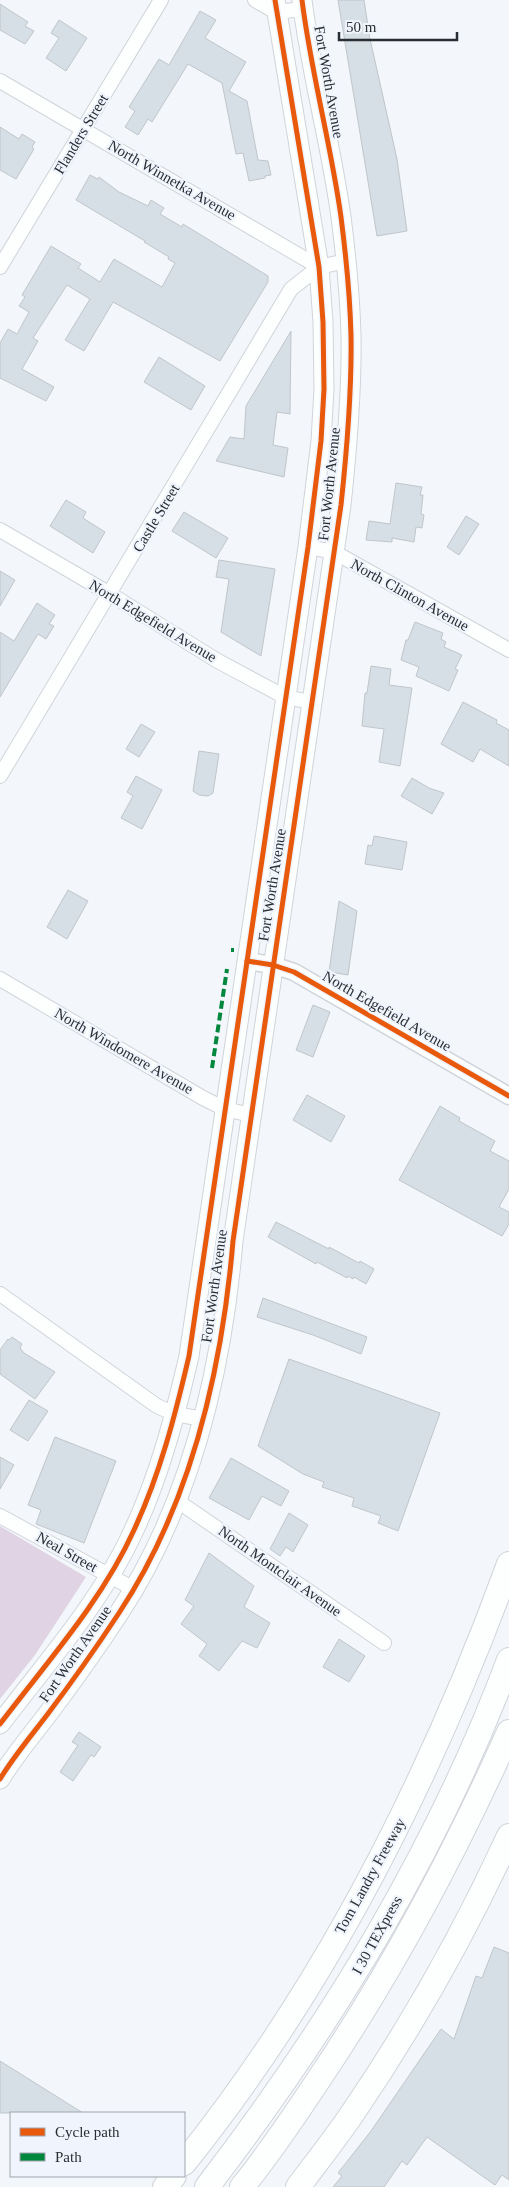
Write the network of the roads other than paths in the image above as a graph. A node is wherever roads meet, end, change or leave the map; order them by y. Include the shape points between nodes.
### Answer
1 (161, 0) edge
2 (255, 0) edge
3 (303, 4) edge
4 (276, 6) edge
5 (0, 80) edge
6 (84, 129) junction
7 (346, 261) junction
8 (319, 266) junction
9 (0, 268) edge
10 (0, 530) edge
11 (308, 548) junction
12 (334, 552) junction
13 (110, 594) junction
14 (509, 650) edge
15 (285, 697) junction
16 (311, 702) junction
17 (0, 776) edge
18 (247, 961) junction
19 (273, 965) junction
20 (0, 979) edge
21 (509, 1096) edge
22 (225, 1109) junction
23 (252, 1115) junction
24 (202, 1276) junction
25 (230, 1280) junction
26 (0, 1294) edge
27 (176, 1414) junction
28 (203, 1419) junction
29 (176, 1500) junction
30 (0, 1516) edge
31 (509, 1564) edge
32 (109, 1576) junction
33 (134, 1589) junction
34 (384, 1643) dead end
35 (509, 1660) edge
36 (0, 1724) edge
37 (509, 1732) edge
38 (0, 1779) edge
39 (509, 1836) edge
40 (185, 2162) edge
41 (173, 2177) edge
42 (165, 2187) edge
43 (207, 2187) edge
44 (242, 2187) edge
45 (298, 2187) edge

1 - 6 street, Flanders Street
2 - 4 street
3 - 4 street
3 - 7 main road, Fort Worth Avenue via 316,91 341,215
4 - 8 main road, Fort Worth Avenue
5 - 6 street, North Winnetka Avenue
6 - 8 street, North Winnetka Avenue
6 - 9 street, Flanders Street
7 - 8 street
7 - 12 main road, Fort Worth Avenue via 351,334 350,380 347,447
8 - 11 main road, Fort Worth Avenue via 324,389
8 - 13 street, Castle Street via 291,289
10 - 13 street, North Edgefield Avenue
11 - 12 street, North Clinton Avenue
11 - 15 main road, Fort Worth Avenue
12 - 14 street, North Clinton Avenue
12 - 16 main road, Fort Worth Avenue
13 - 15 street, North Edgefield Avenue via 216,660
13 - 17 street, Castle Street
15 - 16 street, North Edgefield Avenue
15 - 18 main road, Fort Worth Avenue
16 - 19 main road, Fort Worth Avenue
18 - 19 street, North Edgefield Avenue
18 - 22 main road, Fort Worth Avenue
19 - 21 street, North Edgefield Avenue via 294,972
19 - 23 main road, Fort Worth Avenue
20 - 22 street, North Windomere Avenue
22 - 23 street, North Windomere Avenue
22 - 24 main road, Fort Worth Avenue
23 - 25 main road, Fort Worth Avenue
24 - 25 main road
24 - 27 main road, Fort Worth Avenue
25 - 28 main road, Fort Worth Avenue
26 - 27 street via 156,1406
27 - 28 street
27 - 32 main road, Fort Worth Avenue via 152,1488 134,1531
28 - 29 main road, Fort Worth Avenue
29 - 33 main road, Fort Worth Avenue
29 - 34 street, North Montclair Avenue
30 - 32 street, Neal Street
31 - 40 highway, Tom Landry Freeway via 454,1707 381,1862 293,2011
32 - 33 street, Neal Street
32 - 36 main road, Fort Worth Avenue
33 - 38 main road, Fort Worth Avenue via 77,1675
35 - 43 highway, I 30 TEXpress via 457,1784 357,1972 259,2118
37 - 44 highway via 436,1886 393,1963 310,2093
39 - 45 highway via 480,1900 410,2023 352,2114
41 - 42 highway

